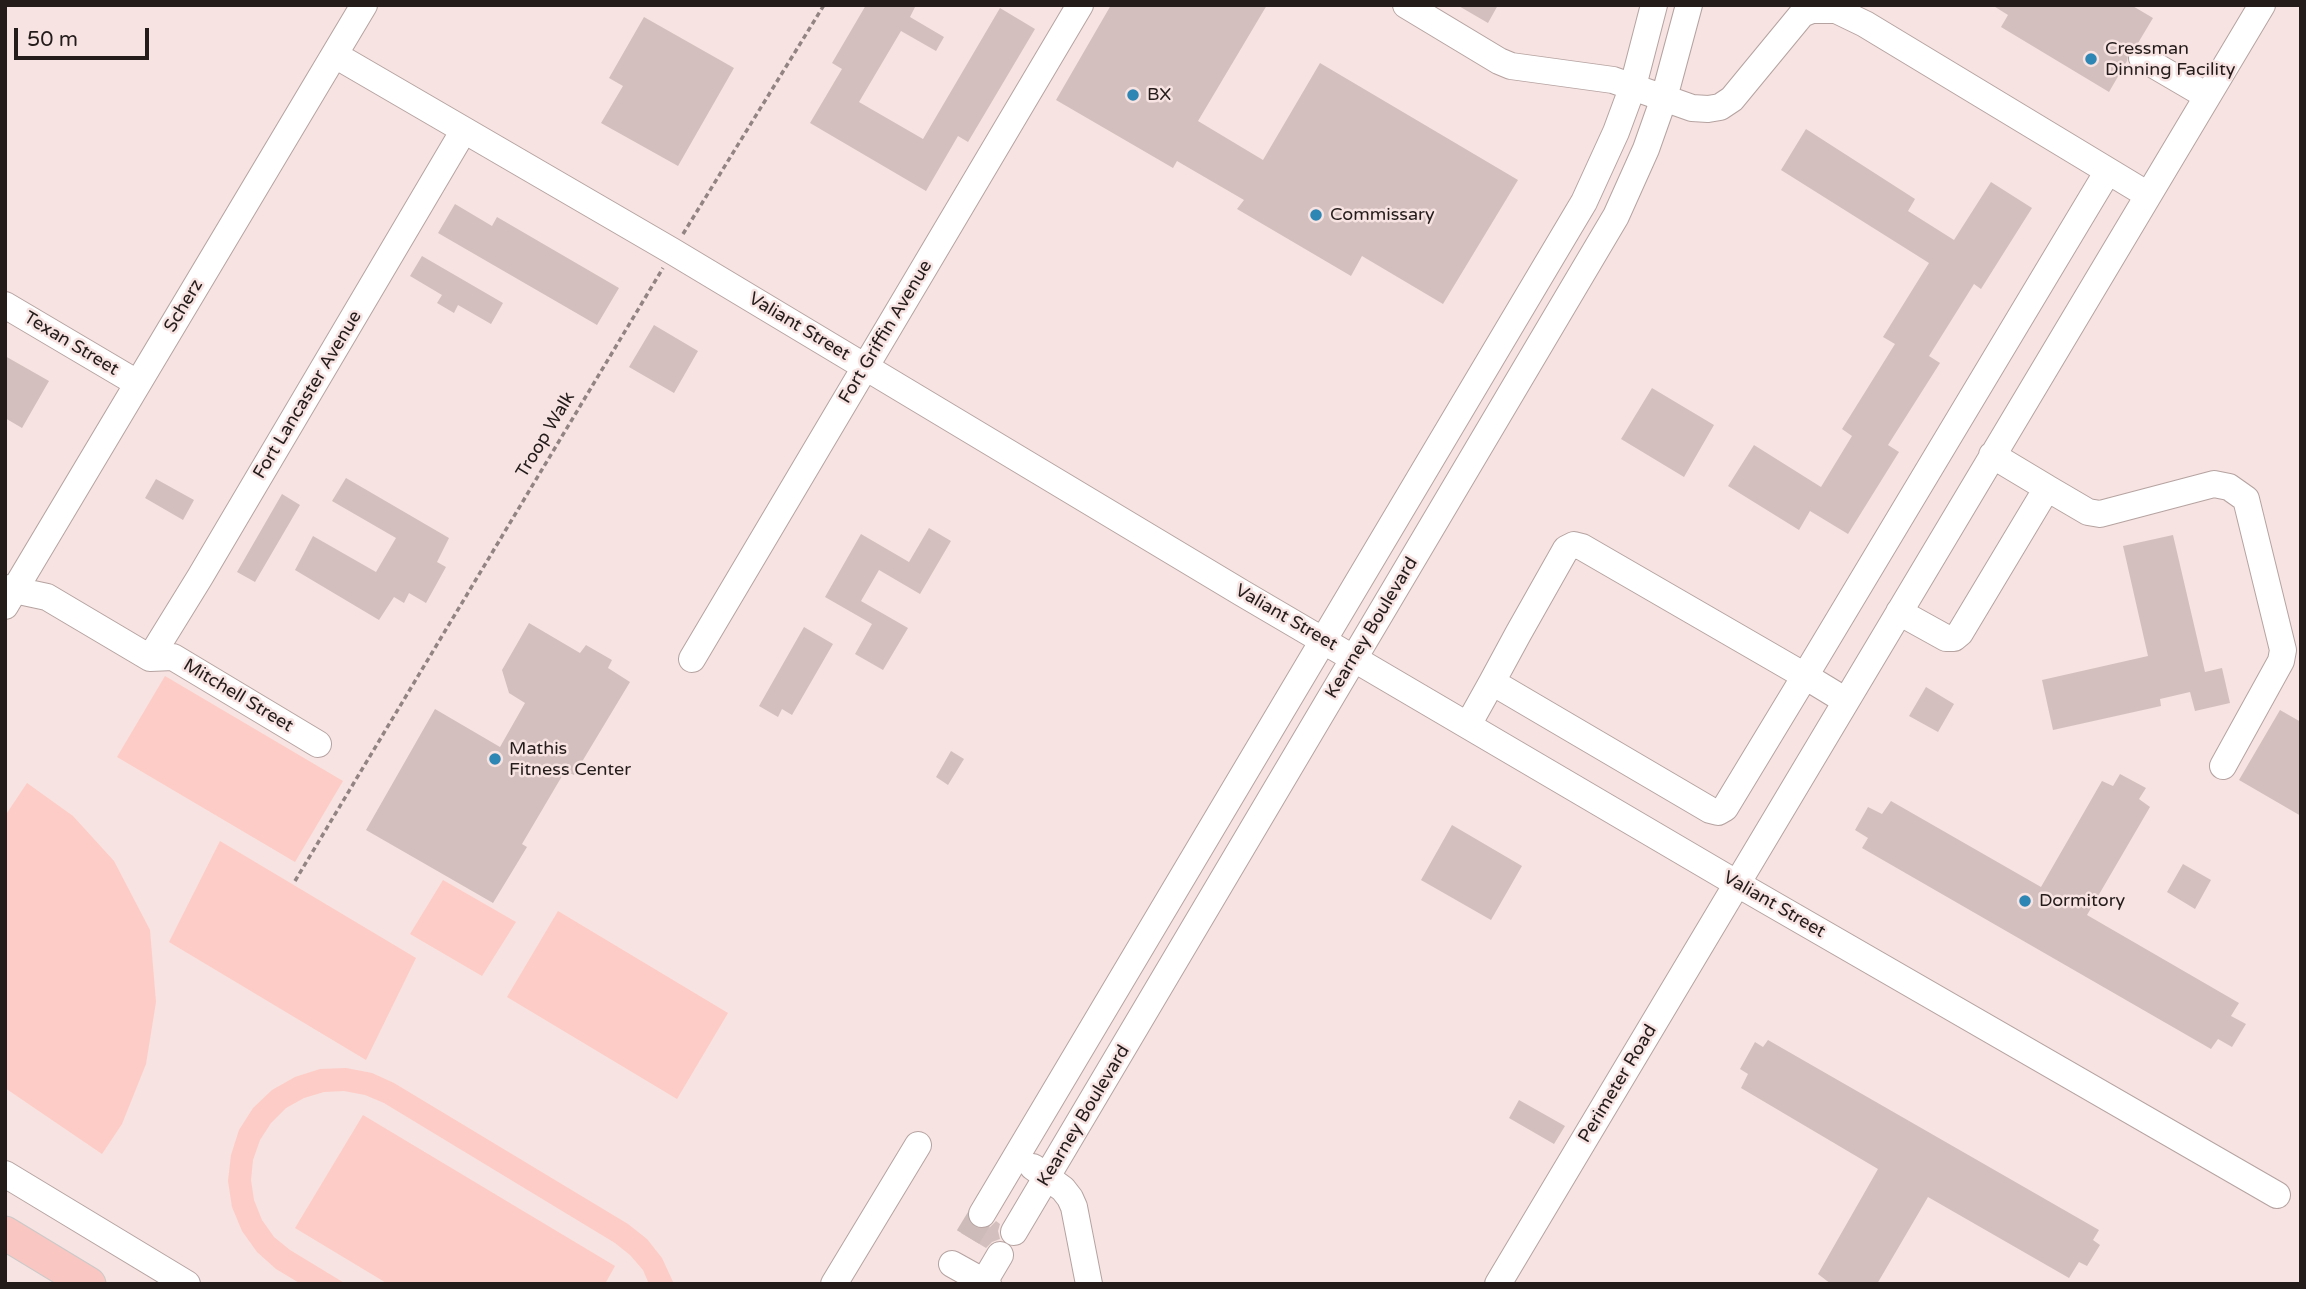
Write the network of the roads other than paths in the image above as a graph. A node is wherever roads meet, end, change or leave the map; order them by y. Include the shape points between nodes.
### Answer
1 (364, 5) edge
2 (1406, 5) edge
3 (1654, 5) edge
4 (1689, 5) edge
5 (1079, 6) edge
6 (2252, 9) edge
7 (335, 55) junction
8 (2142, 58) dead end
9 (1633, 86) junction
10 (2207, 96) junction
11 (1664, 98) junction
12 (464, 131) junction
13 (2108, 171) junction
14 (2148, 195) junction
15 (5, 305) edge
16 (866, 366) junction
17 (137, 383) junction
18 (1992, 455) junction
19 (2047, 488) junction
20 (8, 595) edge
21 (1899, 612) junction
22 (1324, 640) junction
23 (150, 658) junction
24 (1354, 658) junction
25 (692, 659) dead end
26 (1805, 676) junction
27 (1492, 682) junction
28 (1846, 701) junction
29 (1468, 725) junction
30 (318, 744) dead end
31 (2223, 766) dead end
32 (1736, 883) junction
33 (918, 1145) dead end
34 (1016, 1157) junction
35 (5, 1174) edge
36 (1048, 1177) junction
37 (2277, 1195) dead end
38 (982, 1214) tunnel mouth
39 (1014, 1232) dead end
40 (5, 1233) edge
41 (1000, 1255) dead end
42 (953, 1264) dead end
43 (986, 1283) edge
44 (89, 1284) edge
45 (187, 1284) edge
46 (834, 1284) edge
47 (1089, 1284) edge
48 (1498, 1284) edge

1 - 7 street, Scherz
2 - 9 street via 1511,66
3 - 9 street, Kearney Boulevard
4 - 11 street, Kearney Boulevard
5 - 16 street, Fort Griffin Avenue
6 - 10 street, Perimeter Road
7 - 12 street, Valiant Street
7 - 17 street, Scherz
8 - 10 street
9 - 11 street
9 - 22 street, Kearney Boulevard via 1584,202
10 - 14 street, Perimeter Road
11 - 13 street via 1692,108 1720,107 1732,99 1802,14 1836,10
11 - 24 street, Kearney Boulevard via 1631,185 1594,256
12 - 16 street, Valiant Street
12 - 23 street, Fort Lancaster Avenue
13 - 14 street
13 - 26 street
14 - 18 street, Perimeter Road
15 - 17 street, Texan Street
16 - 22 street, Valiant Street
16 - 25 street, Fort Griffin Avenue
17 - 20 street, Scherz
18 - 19 street
18 - 21 street, Perimeter Road
19 - 21 street via 1961,633 1946,638
19 - 31 street via 2099,514 2214,484 2229,487 2246,499 2283,650
20 - 23 street, Mitchell Street via 47,597
21 - 28 street, Perimeter Road
22 - 24 street, Valiant Street
22 - 34 street, Kearney Boulevard
23 - 30 street, Mitchell Street via 173,657
24 - 29 street, Valiant Street
24 - 36 street, Kearney Boulevard
26 - 27 street via 1726,808 1718,812
26 - 27 street via 1574,545 1566,549
26 - 28 street
27 - 29 street
28 - 32 street, Perimeter Road
29 - 32 street, Valiant Street
32 - 37 street, Valiant Street
32 - 48 street, Perimeter Road
33 - 46 street
34 - 36 street
34 - 38 street, Kearney Boulevard
35 - 45 street
36 - 39 street, Kearney Boulevard
36 - 47 street via 1074,1207
40 - 44 main road
41 - 43 street
42 - 43 street

